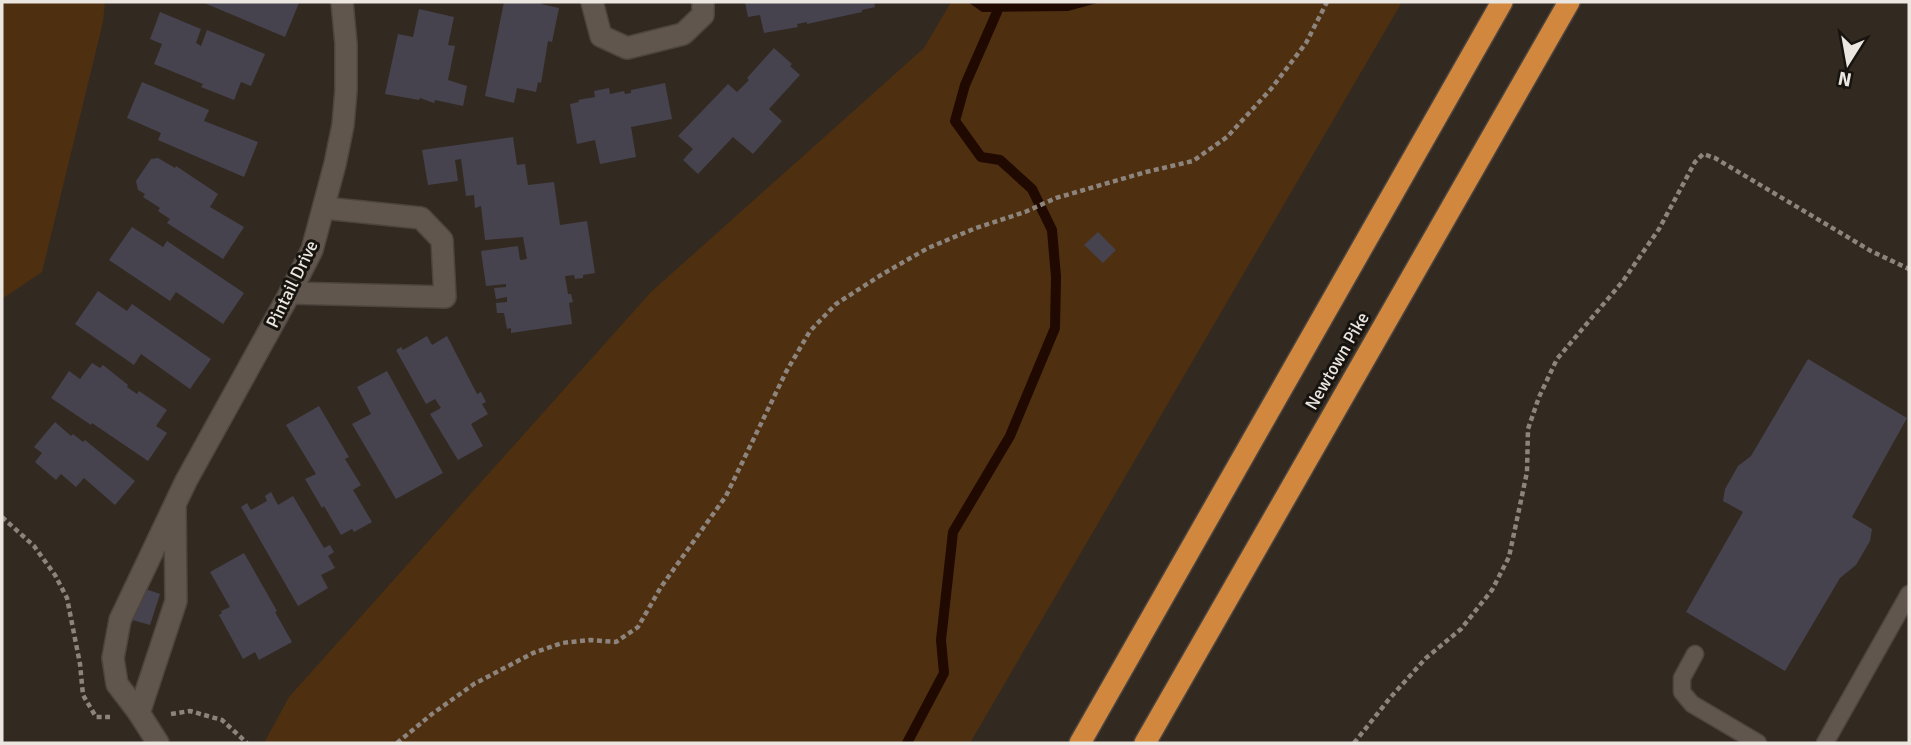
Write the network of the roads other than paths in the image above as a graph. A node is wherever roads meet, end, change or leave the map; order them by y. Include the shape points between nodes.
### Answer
1 (342, 2) edge
2 (592, 2) edge
3 (704, 2) edge
4 (1502, 2) edge
5 (1569, 2) edge
6 (324, 208) junction
7 (290, 293) junction
8 (175, 505) junction
9 (1909, 594) edge
10 (1695, 654) dead end
11 (139, 713) junction
12 (158, 743) edge
13 (1080, 743) edge
14 (1145, 743) edge
15 (1758, 743) edge
16 (1825, 743) edge

1 - 6 street, Pintail Drive via 344,113
2 - 3 street via 601,36 627,48 683,34 703,15
4 - 13 highway, Newtown Pike
5 - 14 highway, Newtown Pike
6 - 7 street, Pintail Drive via 312,250
6 - 7 street via 421,218 442,240 445,297
7 - 8 street, Pintail Drive
8 - 11 street, Pintail Drive via 177,601
8 - 11 street, Pintail Drive via 120,620 113,658 117,684
9 - 16 lane
10 - 15 lane via 1682,678 1682,692 1692,704
11 - 12 street, Pintail Drive

